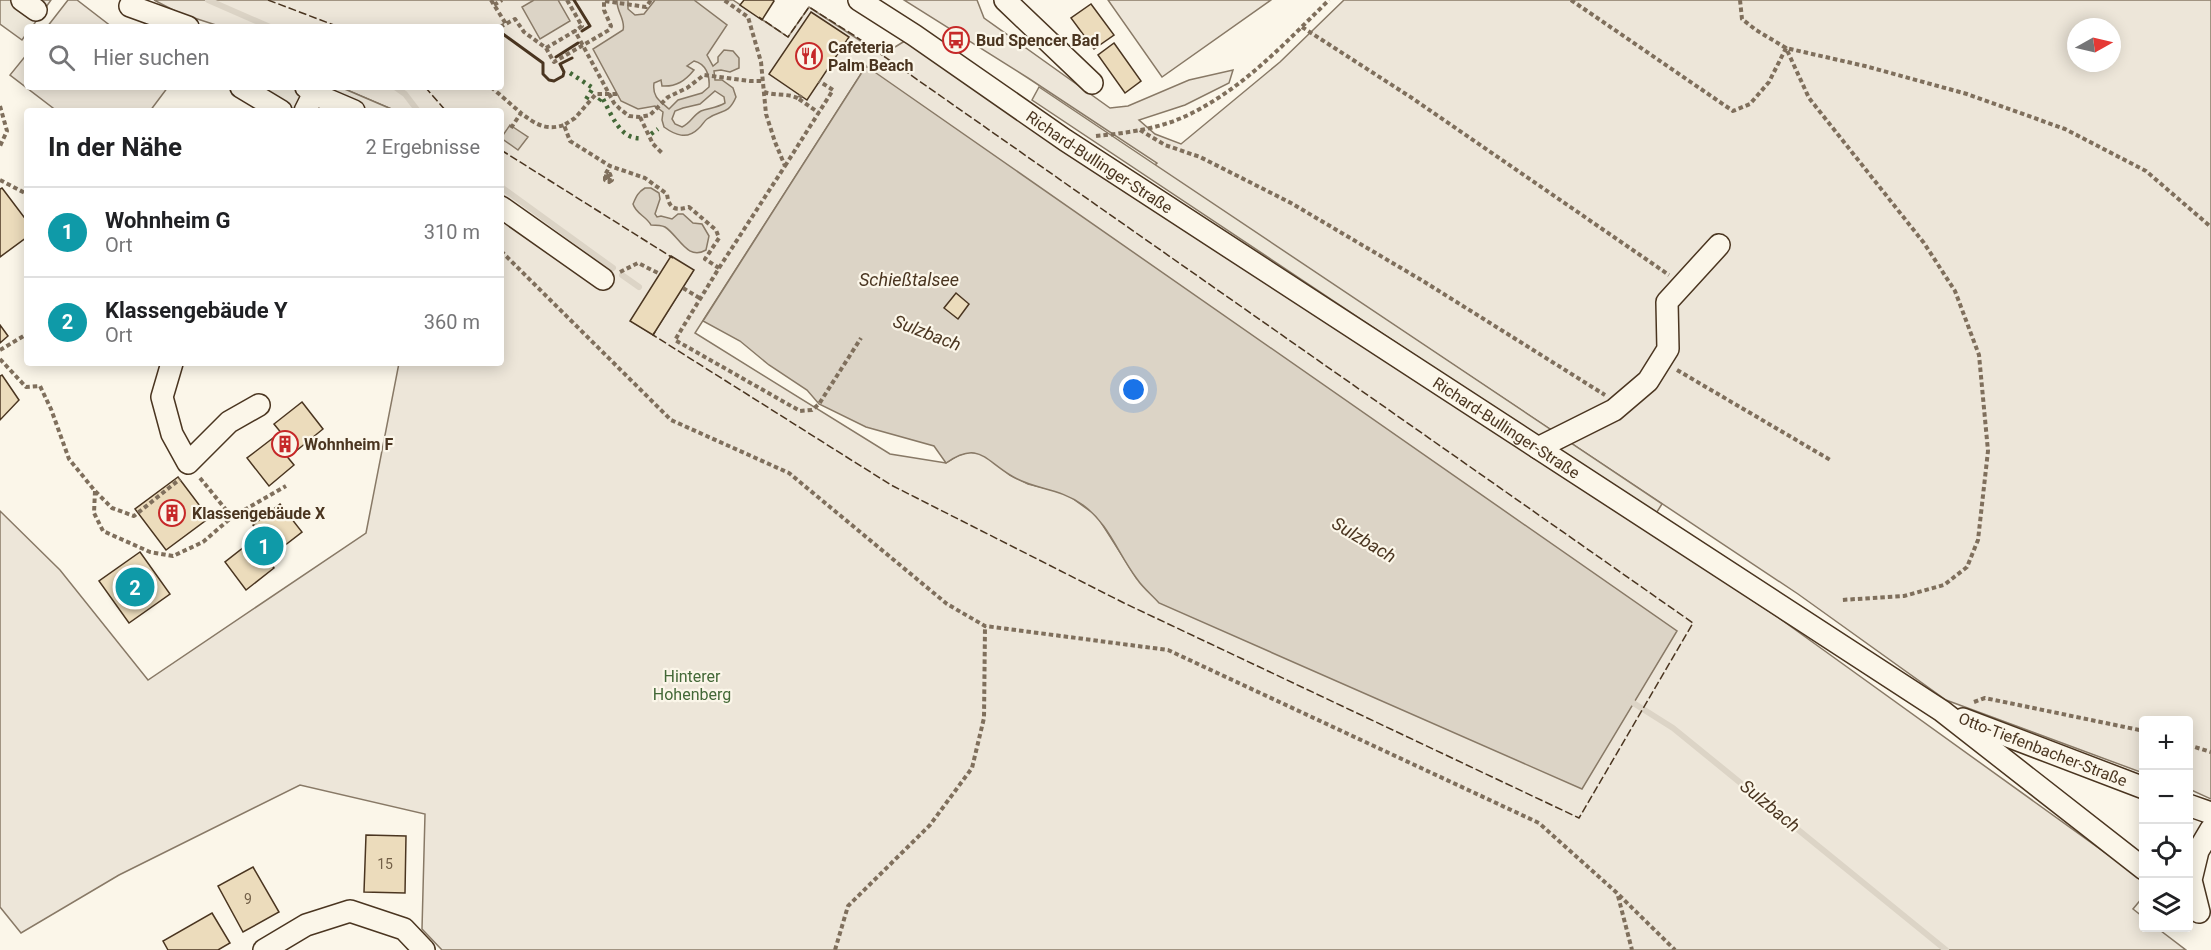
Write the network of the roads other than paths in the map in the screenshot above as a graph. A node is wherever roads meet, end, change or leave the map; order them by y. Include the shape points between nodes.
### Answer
1 (859, 0) edge
2 (1005, 0) edge
3 (125, 3) edge
4 (153, 24) edge
5 (180, 24) edge
6 (1092, 83) dead end
7 (246, 90) edge
8 (308, 97) edge
9 (276, 108) edge
10 (344, 108) edge
11 (504, 209) edge
12 (1719, 244) dead end
13 (603, 279) road end
14 (171, 366) edge
15 (259, 405) dead end
16 (1538, 447) junction
17 (1942, 711) junction
18 (2139, 786) edge
19 (2193, 807) edge
20 (2211, 813) edge
21 (2211, 829) edge
22 (2139, 865) edge
23 (2200, 912) edge
24 (264, 950) edge
25 (424, 950) edge

1 - 16 street, Richard-Bullinger-Straße via 1065,140
2 - 6 street
3 - 4 street
3 - 5 street
7 - 9 street
8 - 10 street
11 - 13 street
12 - 16 street via 1667,302 1668,349 1648,381 1614,410
14 - 15 street via 162,397 172,434 188,463 230,422
16 - 17 street, Richard-Bullinger-Straße
17 - 18 street, Otto-Tiefenbacher-Straße
17 - 22 street, Richard-Bullinger-Straße
19 - 20 street
21 - 23 street via 2198,852 2191,880
24 - 25 street via 306,925 350,911 404,929

